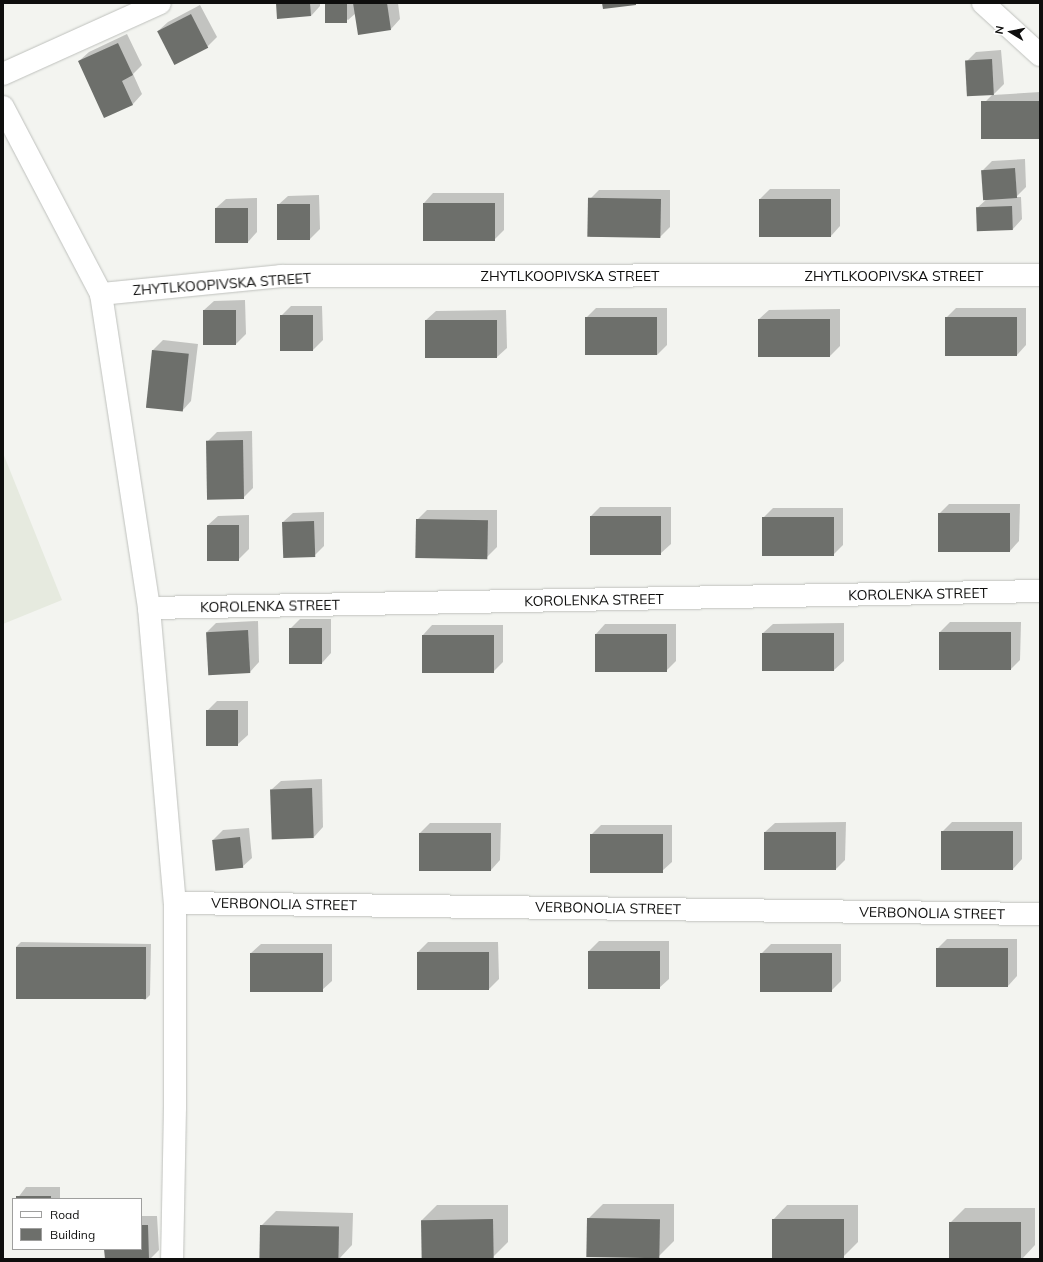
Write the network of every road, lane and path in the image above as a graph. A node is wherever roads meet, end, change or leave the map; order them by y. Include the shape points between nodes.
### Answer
1 (160, 3) edge
2 (983, 3) edge
3 (1040, 55) edge
4 (3, 74) edge
5 (3, 107) edge
6 (1040, 275) edge
7 (101, 294) junction
8 (1040, 591) edge
9 (149, 608) junction
10 (175, 903) junction
11 (1040, 914) edge
12 (172, 1259) edge

1 - 4 street
2 - 3 street
5 - 7 street
6 - 7 street, ZHYTLKOOPIVSKA STREET via 281,276
7 - 9 street
8 - 9 street, KOROLENKA STREET
9 - 10 street
10 - 11 street, VERBONOLIA STREET
10 - 12 street

